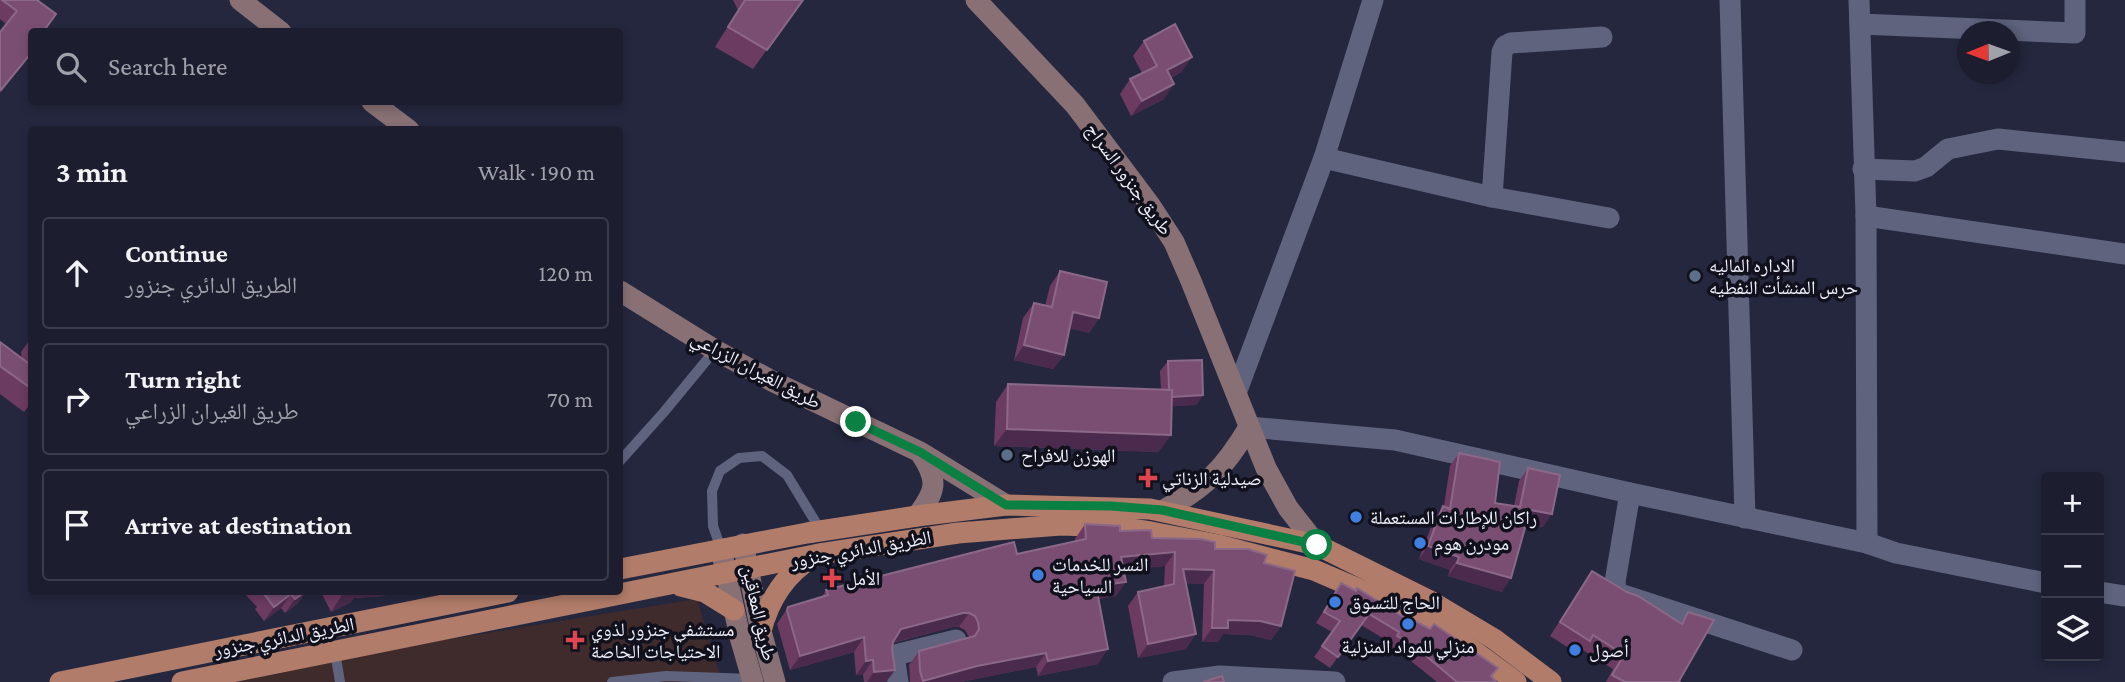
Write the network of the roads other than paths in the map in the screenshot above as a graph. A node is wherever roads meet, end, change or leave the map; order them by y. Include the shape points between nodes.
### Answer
1 (240, 0) edge
2 (976, 0) edge
3 (1373, 0) edge
4 (1730, 0) edge
5 (1860, 0) edge
6 (2075, 0) edge
7 (1860, 24) junction
8 (276, 28) edge
9 (1602, 37) dead end
10 (376, 105) edge
11 (404, 126) edge
12 (2125, 152) edge
13 (1324, 158) junction
14 (1863, 169) junction
15 (1492, 197) junction
16 (1866, 216) junction
17 (1609, 218) dead end
18 (2125, 254) edge
19 (623, 292) edge
20 (715, 350) junction
21 (1236, 393) junction
22 (1249, 427) junction
23 (920, 452) junction
24 (623, 458) edge
25 (1630, 493) junction
26 (1006, 505) junction
27 (1162, 510) junction
28 (917, 516) junction
29 (1745, 517) junction
30 (821, 531) junction
31 (1867, 543) junction
32 (743, 544) junction
33 (1317, 545) junction
34 (721, 549) junction
35 (819, 554) junction
36 (623, 568) edge
37 (748, 569) junction
38 (726, 574) junction
39 (2041, 582) edge
40 (672, 585) junction
41 (2104, 593) edge
42 (493, 595) edge
43 (622, 595) edge
44 (623, 595) edge
45 (2125, 596) edge
46 (734, 610) junction
47 (761, 631) junction
48 (956, 640) edge
49 (1792, 650) dead end
50 (335, 652) junction
51 (1221, 679) edge
52 (752, 681) edge
53 (60, 682) edge
54 (182, 682) edge
55 (340, 682) edge
56 (612, 682) edge
57 (775, 682) edge
58 (898, 682) edge
59 (1173, 682) edge
60 (1335, 682) edge
61 (1516, 682) edge
62 (1551, 682) edge

1 - 8 street
2 - 21 street, طريق جنزور السراج via 1075,105 1150,205 1174,242
3 - 13 street
4 - 29 street
5 - 7 street
6 - 7 street via 2075,33
7 - 14 street
9 - 15 street via 1504,47
10 - 11 street
12 - 14 street via 1998,139 1948,149 1915,171
13 - 15 street
13 - 21 street
14 - 16 street
15 - 17 street
16 - 18 street
16 - 31 street
19 - 20 street, طريق الغيران الزراعي
20 - 23 street, طريق الغيران الزراعي
20 - 24 lane
21 - 22 street, طريق جنزور السراج
22 - 25 street via 1395,440
22 - 27 street via 1213,477
22 - 33 street, طريق جنزور السراج via 1276,488
23 - 26 street, طريق الغيران الزراعي
23 - 28 street via 934,481 928,502
25 - 29 street
25 - 49 street via 1615,582 1620,594
26 - 27 main road, الطريق الدائري جنزور
26 - 28 main road, الطريق الدائري جنزور
27 - 33 main road, الطريق الدائري جنزور
28 - 30 main road, الطريق الدائري جنزور
29 - 31 street
30 - 32 main road, الطريق الدائري جنزور
30 - 34 lane via 787,475 762,456 739,458 720,471 712,491 713,526
31 - 39 street via 1896,554
32 - 34 main road, الطريق الدائري جنزور
32 - 37 street, طريق المعاقين
33 - 62 main road, الطريق الدائري جنزور via 1432,602 1494,639
34 - 36 main road, الطريق الدائري جنزور
34 - 38 street, طريق المعاقين
35 - 37 main road, الطريق الدائري جنزور
35 - 47 main road via 780,586
35 - 61 main road, الطريق الدائري جنزور via 994,529 1061,525 1151,532 1314,570 1419,615
37 - 38 main road, الطريق الدائري جنزور
37 - 47 street, طريق المعاقين
38 - 40 main road, الطريق الدائري جنزور
38 - 46 street, طريق المعاقين
40 - 44 main road, الطريق الدائري جنزور
40 - 46 main road via 716,596
41 - 45 street
42 - 53 main road, الطريق الدائري جنزور
43 - 50 main road, الطريق الدائري جنزور
46 - 52 street, طريق المعاقين
47 - 57 street, طريق المعاقين
48 - 58 street via 900,654 895,662
50 - 54 main road, الطريق الدائري جنزور
50 - 55 lane
51 - 59 street
51 - 60 street
52 - 56 lane via 666,676

